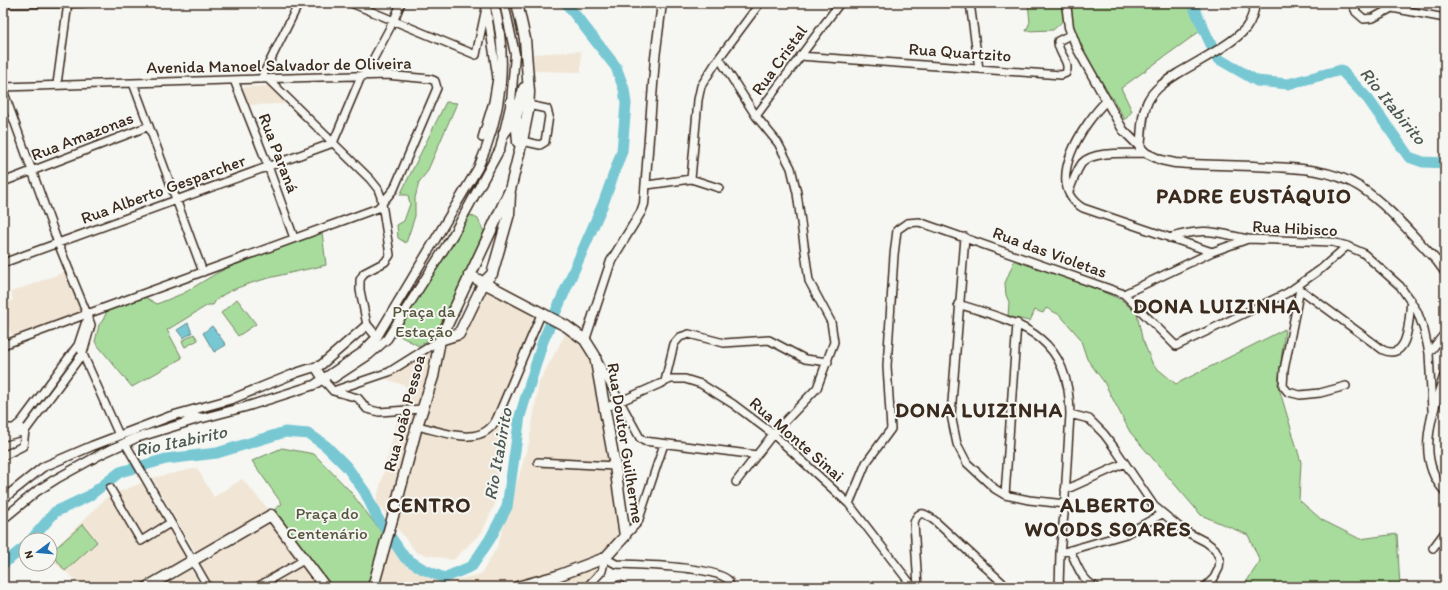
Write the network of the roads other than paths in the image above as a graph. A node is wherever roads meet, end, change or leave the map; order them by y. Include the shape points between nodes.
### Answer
1 (84, 3) edge
2 (299, 3) edge
3 (352, 3) edge
4 (401, 3) edge
5 (494, 3) edge
6 (504, 3) edge
7 (517, 3) edge
8 (662, 3) edge
9 (760, 3) edge
10 (840, 3) edge
11 (959, 3) edge
12 (1066, 3) edge
13 (1255, 3) edge
14 (1352, 3) edge
15 (1401, 3) edge
16 (3, 4) edge
17 (68, 4) edge
18 (971, 4) edge
19 (486, 6) edge
20 (1392, 8) junction
21 (1445, 18) edge
22 (394, 20) junction
23 (1072, 34) junction
24 (800, 56) junction
25 (719, 58) junction
26 (528, 69) junction
27 (980, 69) junction
28 (363, 75) junction
29 (265, 79) junction
30 (234, 80) junction
31 (133, 83) junction
32 (57, 84) junction
33 (3, 87) edge
34 (3, 90) edge
35 (1106, 101) junction
36 (512, 102) junction
37 (528, 105) junction
38 (756, 116) junction
39 (516, 117) junction
40 (149, 126) junction
41 (504, 133) junction
42 (482, 138) dead end
43 (522, 141) junction
44 (333, 143) junction
45 (1143, 151) junction
46 (518, 152) junction
47 (268, 166) junction
48 (32, 171) junction
49 (691, 179) junction
50 (3, 182) edge
51 (646, 185) junction
52 (719, 188) dead end
53 (510, 190) junction
54 (1069, 191) junction
55 (176, 199) junction
56 (382, 204) junction
57 (965, 237) junction
58 (294, 238) junction
59 (1169, 238) junction
60 (1248, 239) junction
61 (58, 243) junction
62 (1347, 246) junction
63 (1212, 252) junction
64 (3, 263) edge
65 (203, 272) junction
66 (1445, 272) edge
67 (469, 275) junction
68 (484, 282) junction
69 (1298, 288) junction
70 (1124, 294) junction
71 (1411, 300) junction
72 (958, 304) junction
73 (544, 314) junction
74 (88, 316) junction
75 (367, 324) junction
76 (1017, 324) junction
77 (1445, 333) edge
78 (377, 337) junction
79 (440, 340) junction
80 (585, 340) junction
81 (3, 344) edge
82 (78, 345) junction
83 (83, 353) junction
84 (1429, 353) junction
85 (595, 356) junction
86 (828, 362) junction
87 (316, 368) junction
88 (1445, 374) edge
89 (324, 381) junction
90 (665, 381) junction
91 (1346, 386) dead end
92 (334, 391) junction
93 (232, 399) junction
94 (620, 401) junction
95 (605, 408) junction
96 (422, 409) junction
97 (1433, 412) junction
98 (181, 414) junction
99 (1070, 414) junction
100 (203, 418) junction
101 (18, 426) junction
102 (416, 426) junction
103 (3, 428) edge
104 (25, 431) junction
105 (773, 434) junction
106 (119, 435) junction
107 (3, 437) edge
108 (125, 443) junction
109 (664, 444) junction
110 (757, 455) junction
111 (3, 456) edge
112 (538, 462) dead end
113 (1125, 463) junction
114 (615, 466) junction
115 (736, 482) dead end
116 (110, 488) dead end
117 (1065, 490) junction
118 (1445, 491) edge
119 (1005, 494) junction
120 (3, 499) edge
121 (849, 504) junction
122 (1065, 504) junction
123 (1162, 514) junction
124 (3, 519) edge
125 (170, 522) junction
126 (1445, 532) edge
127 (625, 536) junction
128 (1433, 548) dead end
129 (1070, 550) junction
130 (1060, 553) junction
131 (605, 558) junction
132 (304, 560) junction
133 (192, 561) junction
134 (729, 584) edge
135 (147, 587) edge
136 (208, 587) edge
137 (256, 587) edge
138 (325, 587) edge
139 (372, 587) edge
140 (517, 587) edge
141 (587, 587) edge
142 (913, 587) edge
143 (918, 587) edge
144 (1007, 587) edge
145 (1060, 587) edge
146 (1096, 587) edge
147 (1205, 587) edge

1 - 17 street
2 - 29 street
3 - 22 street
4 - 22 street
5 - 78 street via 501,41 502,81 490,139 478,168
6 - 36 street via 515,54
7 - 26 main road via 525,38
8 - 51 street via 655,58
9 - 25 street
10 - 24 street, Rua Cristal
11 - 18 street
12 - 23 street via 1066,14
13 - 45 street via 1250,22 1244,30 1156,90 1148,100 1144,114
14 - 20 street via 1356,12 1364,19 1373,18
15 - 20 street
16 - 17 street
17 - 32 street
18 - 27 street
19 - 22 street via 476,54
19 - 42 street via 497,78
20 - 21 street
22 - 28 street
23 - 27 street, Rua Quartzito via 1058,41 1067,63 1068,72 1064,74
23 - 35 street
24 - 27 street, Rua Quartzito
24 - 38 street, Rua Cristal
25 - 38 street
25 - 49 street via 699,92
26 - 37 main road
26 - 39 main road
28 - 29 street, Avenida Manoel Salvador de Oliveira
28 - 44 street
28 - 56 street, Avenida Manoel Salvador de Oliveira via 414,76 432,80 437,85 436,95 394,189
29 - 30 street, Avenida Manoel Salvador de Oliveira
29 - 44 street
30 - 31 street, Avenida Manoel Salvador de Oliveira
30 - 47 street, Rua Paraná
31 - 32 street, Avenida Manoel Salvador de Oliveira
31 - 40 street
32 - 33 street, Avenida Manoel Salvador de Oliveira
34 - 48 street
35 - 45 street via 1123,130
35 - 54 street via 1095,111 1080,132 1070,157 1066,177
36 - 39 main road
36 - 41 street
37 - 43 main road
37 - 43 street via 547,110 549,116 545,142 540,145
38 - 86 street via 778,143 791,168 809,281 826,310 834,333 834,347
39 - 41 main road
39 - 46 main road
40 - 48 street, Rua Amazonas
40 - 55 street
41 - 89 street via 500,149 454,235 387,339 369,356
43 - 46 main road
44 - 47 street, Rua Alberto Gesparcher
44 - 56 street via 375,185
45 - 54 street via 1110,154 1085,160 1077,171
45 - 66 street via 1160,160 1175,163 1296,168 1318,170 1338,177 1376,198
46 - 53 main road
47 - 55 street, Rua Alberto Gesparcher
47 - 58 street, Rua Paraná
48 - 50 street, Rua Amazonas
48 - 61 street
49 - 51 street
49 - 52 street
51 - 80 street via 641,212 611,261
53 - 67 main road, Rua João Pessoa
53 - 68 main road, Rua João Pessoa via 509,214 492,274
54 - 59 street via 1074,201 1083,208
55 - 61 street, Rua Alberto Gesparcher
55 - 65 street
56 - 58 street, Avenida Manoel Salvador de Oliveira via 368,212
56 - 75 street via 390,256 385,262 364,273 360,280
57 - 70 street, Rua das Violetas
57 - 72 street
57 - 121 street, Rua das Violetas via 919,222 907,223 898,230 887,366 891,429 866,463
58 - 65 street, Avenida Manoel Salvador de Oliveira
59 - 60 street via 1202,231
59 - 63 street
60 - 62 street, Rua Hibisco via 1332,242
60 - 63 street, Rua Hibisco
61 - 64 street, Rua Alberto Gesparcher
61 - 74 street
62 - 69 street, Rua das Violetas
62 - 71 street, Rua Hibisco via 1363,252 1400,286
63 - 70 street, Rua Hibisco
65 - 74 street, Avenida Manoel Salvador de Oliveira
67 - 68 main road
67 - 79 main road, Rua João Pessoa
68 - 73 main road
68 - 79 main road, Rua João Pessoa via 459,334
69 - 70 street, Rua das Violetas via 1176,346
69 - 71 street via 1383,350 1390,352 1398,350 1404,344
69 - 91 street via 1283,386 1288,392 1300,395
71 - 84 street, Rua Hibisco via 1424,330
72 - 76 street
72 - 119 street via 951,414 954,434 964,458 974,471 994,489
73 - 80 main road
73 - 102 street via 495,423 487,431 461,437
74 - 81 street, Avenida Manoel Salvador de Oliveira
74 - 82 street
74 - 83 street via 91,325
75 - 78 street
75 - 87 street
76 - 99 street via 1043,340 1057,358 1065,373
76 - 119 street
77 - 84 street
78 - 89 street via 361,353
79 - 92 street via 389,372
79 - 96 main road, Rua João Pessoa via 433,377
80 - 85 main road
82 - 83 street
82 - 101 street
83 - 104 street
83 - 106 street
84 - 97 street, Rua Hibisco
85 - 94 street
85 - 95 main road, Rua Doutor Guilherme
86 - 90 street via 805,359 769,340 724,343 689,334 680,337 674,344
86 - 105 street via 817,388
87 - 89 street
87 - 93 street via 296,373
88 - 97 street
89 - 92 street
89 - 100 street
90 - 94 street, Rua Monte Sinai
90 - 105 street, Rua Monte Sinai via 685,379 701,384
92 - 96 street via 358,398 367,409 379,412
93 - 98 street
93 - 100 street
94 - 95 street, Rua Monte Sinai
94 - 109 street via 640,438 648,443
95 - 114 main road, Rua Doutor Guilherme
96 - 102 main road, Rua João Pessoa
97 - 118 street via 1428,435 1428,453 1435,477
98 - 100 street
98 - 106 street
99 - 113 street via 1092,422
99 - 117 street
100 - 108 street
101 - 103 street
101 - 104 street
102 - 139 main road, Rua João Pessoa
104 - 107 street
104 - 111 street via 23,446
105 - 110 street
105 - 121 street, Rua Monte Sinai
106 - 120 street via 44,467
108 - 124 street via 56,479
108 - 125 street
109 - 110 street
109 - 127 street via 638,522
110 - 115 street
112 - 114 street
113 - 117 street
113 - 123 street via 1142,491
114 - 127 main road, Rua Doutor Guilherme
116 - 125 street via 141,541
117 - 122 street
119 - 122 street
121 - 142 street, Rua Monte Sinai
122 - 130 street
123 - 129 street via 1126,534
123 - 147 street via 1215,549 1220,559 1218,573
125 - 133 street
126 - 128 street
127 - 131 main road
129 - 130 street
129 - 146 street via 1081,574 1086,581
130 - 145 street
131 - 134 street via 616,564 708,572 721,575
131 - 140 main road via 557,576
131 - 141 street via 602,571
132 - 133 main road via 271,516
132 - 137 street
132 - 138 main road
133 - 135 main road
133 - 136 street
143 - 144 street via 914,523 917,515 921,513 928,515

